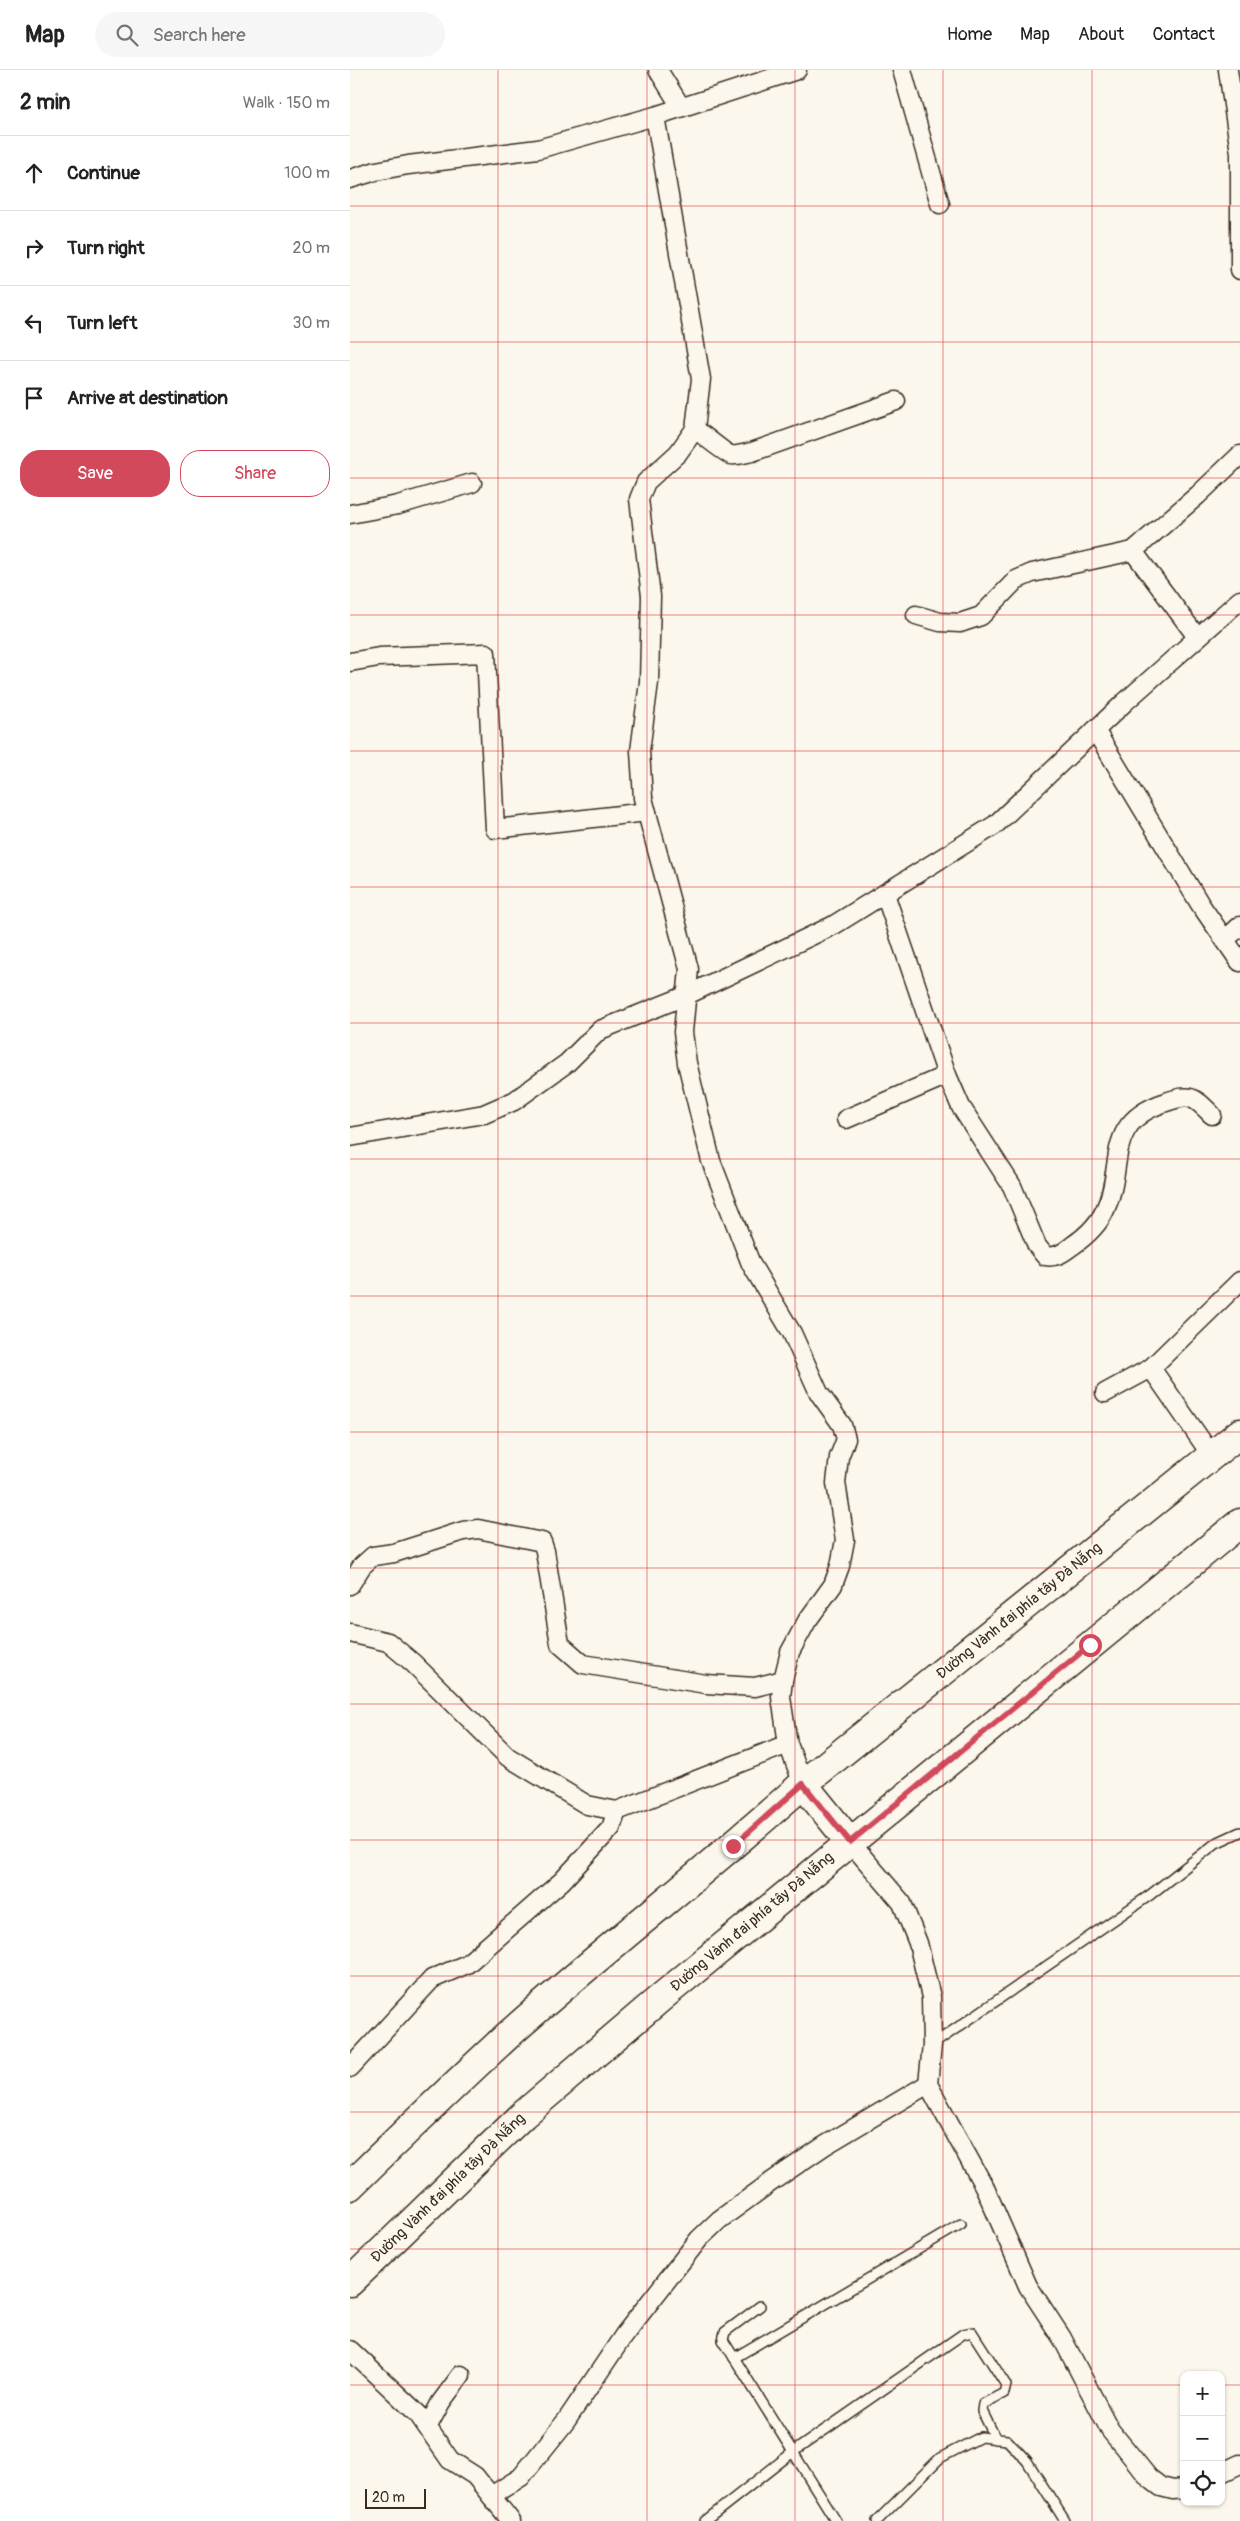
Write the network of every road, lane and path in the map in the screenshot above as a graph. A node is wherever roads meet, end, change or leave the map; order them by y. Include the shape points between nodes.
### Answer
1 (658, 70) edge
2 (797, 70) edge
3 (902, 70) edge
4 (1228, 70) edge
5 (681, 107) junction
6 (655, 116) junction
7 (1240, 153) edge
8 (350, 179) edge
9 (940, 204) dead end
10 (1240, 270) edge
11 (896, 402) dead end
12 (695, 429) junction
13 (1240, 455) edge
14 (472, 483) dead end
15 (350, 514) edge
16 (1133, 551) junction
17 (1240, 600) edge
18 (916, 615) dead end
19 (1197, 637) junction
20 (350, 662) edge
21 (1095, 730) junction
22 (647, 812) junction
23 (885, 894) junction
24 (1240, 926) edge
25 (1225, 940) junction
26 (1240, 962) edge
27 (685, 996) junction
28 (947, 1075) junction
29 (1212, 1115) dead end
30 (846, 1119) dead end
31 (350, 1137) edge
32 (1240, 1281) edge
33 (1151, 1368) junction
34 (1105, 1393) dead end
35 (1240, 1433) edge
36 (1212, 1456) junction
37 (1240, 1522) edge
38 (350, 1585) edge
39 (350, 1632) edge
40 (783, 1680) junction
41 (788, 1744) junction
42 (803, 1784) junction
43 (617, 1811) junction
44 (1240, 1832) edge
45 (850, 1842) junction
46 (932, 2045) junction
47 (350, 2068) edge
48 (928, 2084) junction
49 (352, 2181) edge
50 (961, 2224) dead end
51 (350, 2282) edge
52 (760, 2306) dead end
53 (350, 2350) edge
54 (734, 2358) junction
55 (461, 2375) dead end
56 (428, 2426) junction
57 (996, 2439) junction
58 (793, 2452) junction
59 (1240, 2464) edge
60 (1225, 2471) edge
61 (1180, 2489) edge
62 (491, 2496) junction
63 (511, 2521) edge
64 (705, 2521) edge
65 (836, 2521) edge
66 (877, 2521) edge
67 (1065, 2521) edge

1 - 5 street
2 - 5 street
3 - 9 street
4 - 7 street
5 - 6 street
6 - 8 street via 538,149 408,165
6 - 12 street via 701,378
7 - 10 street
11 - 12 street via 752,452 732,455
12 - 22 street via 678,453 646,482 639,500 651,596 649,682 640,751
13 - 16 street
14 - 15 street
16 - 18 street via 1032,573 1016,580 981,616 960,622 940,622
16 - 19 street
17 - 19 street
19 - 21 street
20 - 22 street via 379,657 486,653 495,829
21 - 23 street via 995,825
21 - 25 street
22 - 27 street via 689,969
23 - 27 street via 834,925
23 - 28 street
24 - 25 street
25 - 26 street
27 - 31 street via 600,1030 567,1064 514,1101 484,1114
27 - 40 street via 683,1032 687,1063 711,1161 751,1264 792,1332 819,1393 842,1425 846,1439 839,1457 836,1483 845,1540 840,1566 833,1585 790,1652
28 - 29 street via 961,1107 1012,1186 1036,1246 1044,1256 1052,1258 1086,1236 1097,1224 1110,1196 1118,1148 1124,1133 1143,1113 1182,1096 1195,1098
28 - 30 street
32 - 33 street
33 - 34 street
33 - 36 street
35 - 36 main road, Đường Vành đai phía tây Đà Nẵng
36 - 42 main road, Đường Vành đai phía tây Đà Nẵng
37 - 45 main road, Đường Vành đai phía tây Đà Nẵng
38 - 40 street via 373,1556 394,1553 463,1531 478,1529 533,1539 542,1542 545,1551 560,1644 583,1664 706,1684 755,1687
39 - 43 street via 388,1642 414,1663 508,1757 587,1805
40 - 41 street via 781,1697
41 - 42 street
41 - 43 street
42 - 45 main road
42 - 49 main road, Đường Vành đai phía tây Đà Nẵng via 506,2038
43 - 47 street via 611,1828 562,1881 468,1964 432,1979
44 - 46 lane via 1216,1843 1150,1895
45 - 46 street via 902,1903 915,1935 931,1996
45 - 51 main road, Đường Vành đai phía tây Đà Nẵng via 523,2115
46 - 48 street
48 - 61 street via 985,2188 1028,2286 1062,2338 1110,2430 1149,2478 1161,2487
48 - 62 street via 786,2172 699,2238 527,2470
50 - 54 lane
52 - 54 lane via 725,2332 723,2340
53 - 56 street
54 - 58 lane
55 - 56 street
56 - 62 street via 450,2460 475,2476
57 - 58 lane via 982,2411 983,2404 1004,2392 1006,2385 972,2332 963,2334
57 - 66 lane via 981,2437 940,2458
57 - 67 lane via 1007,2440 1027,2461
58 - 64 lane
58 - 65 lane
59 - 60 street
62 - 63 street

